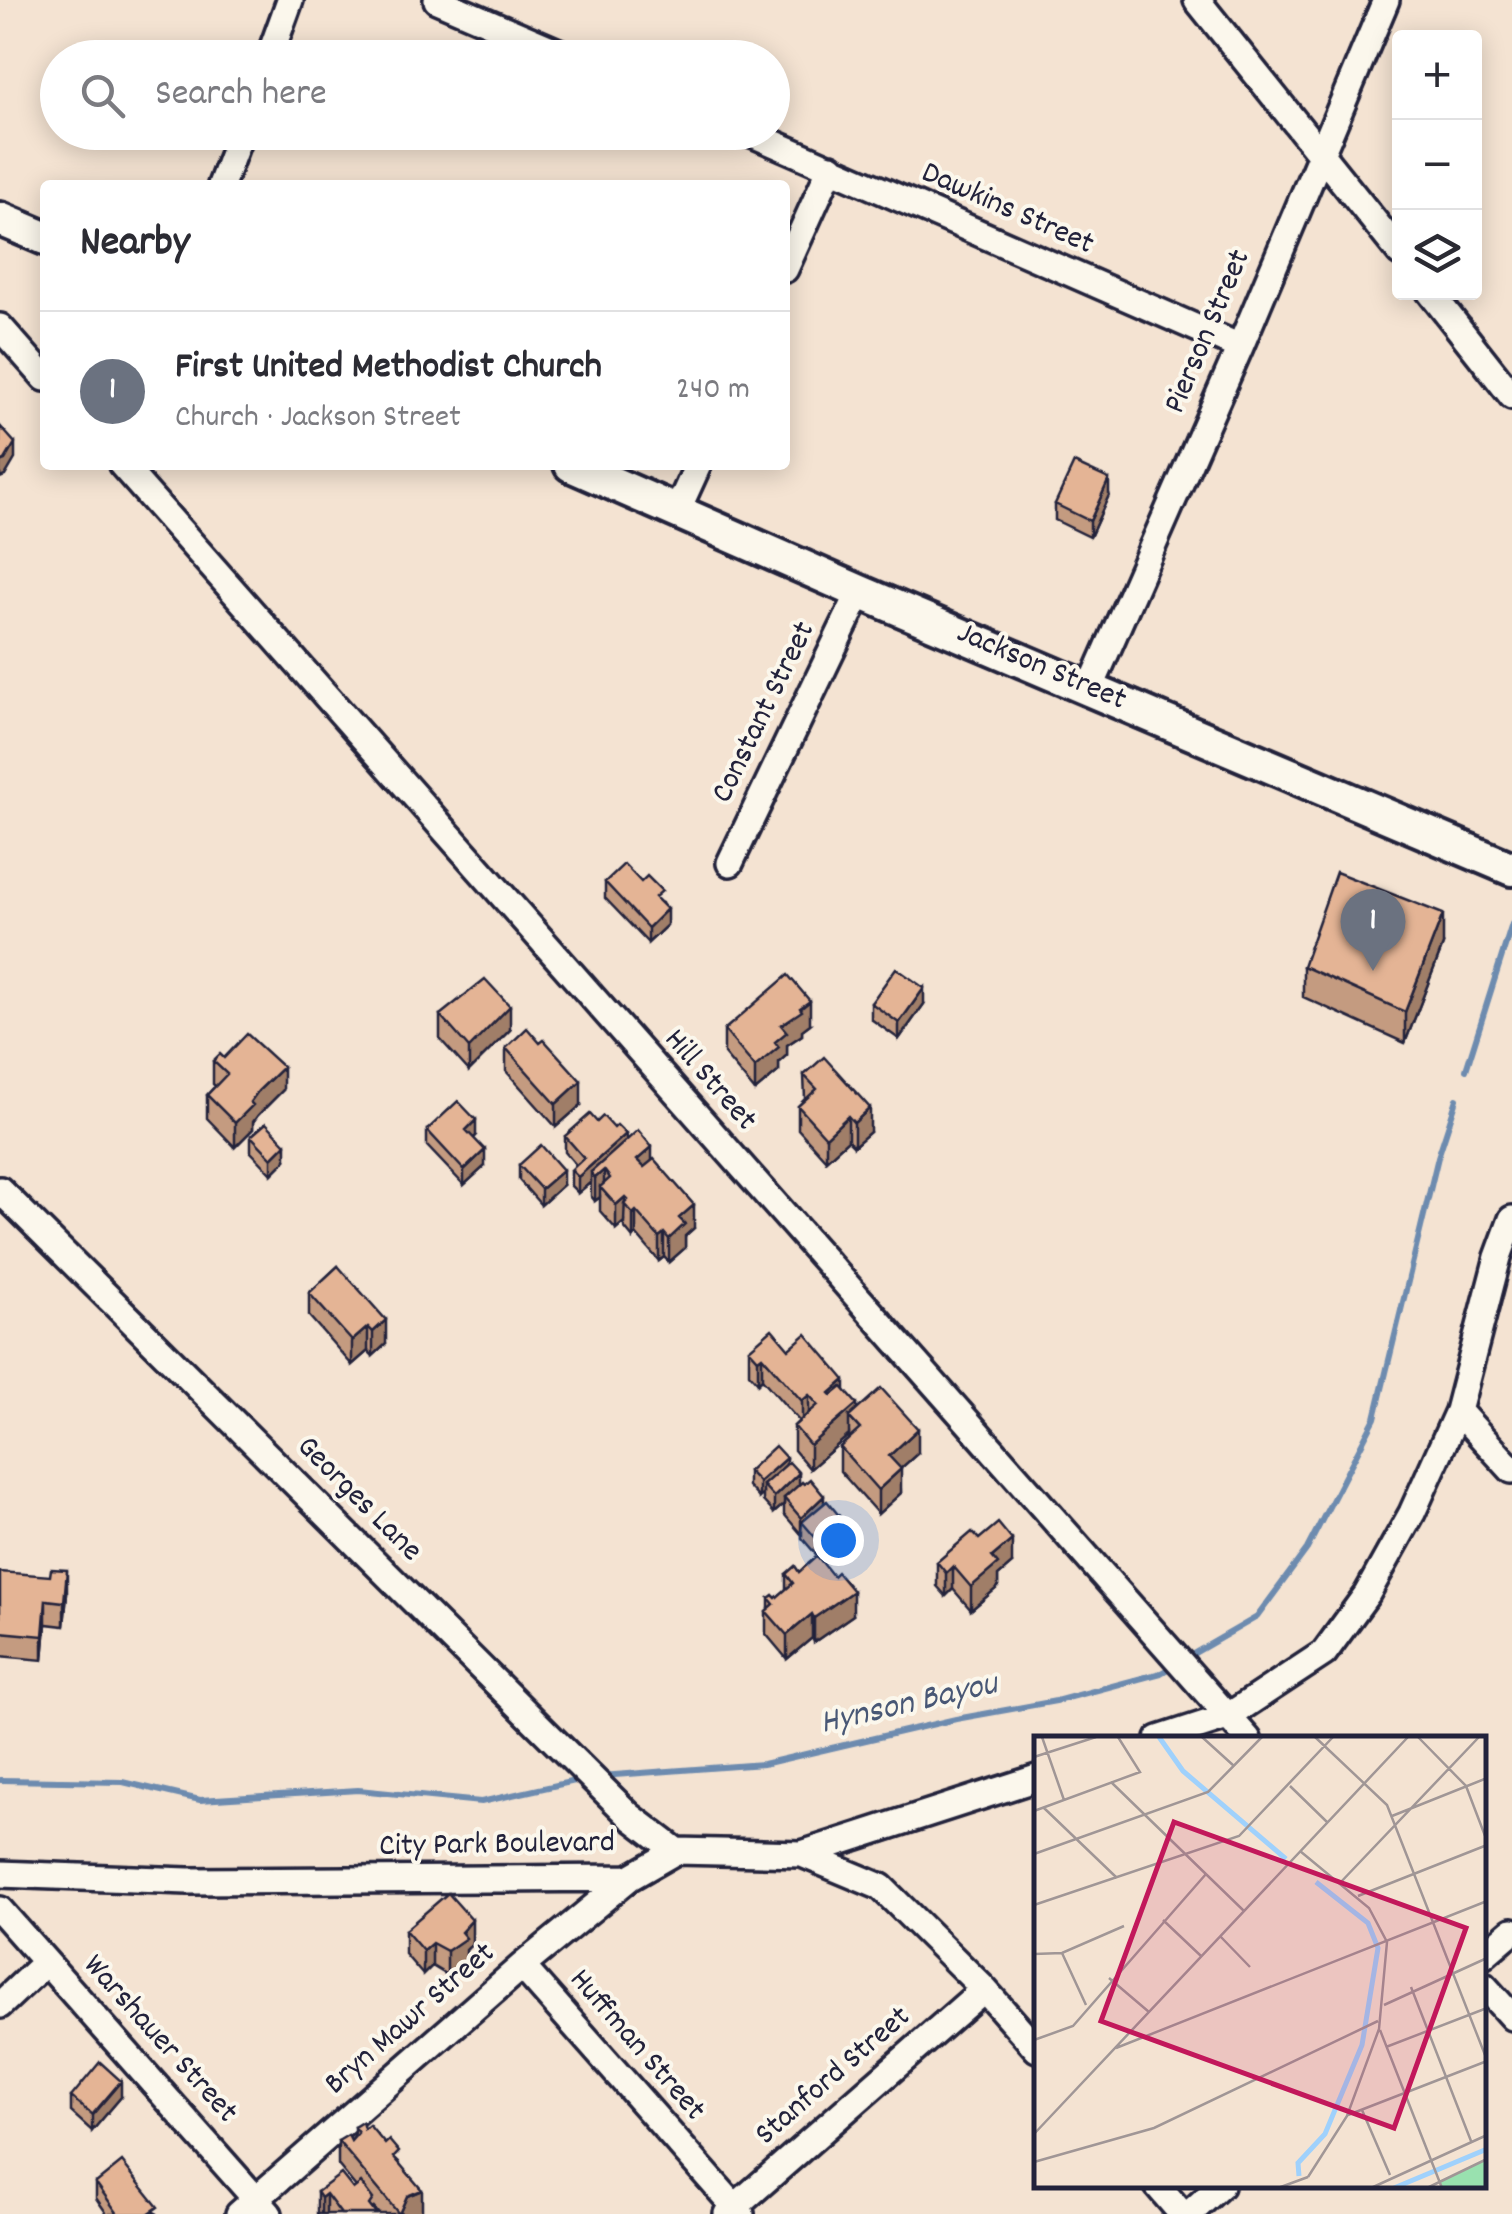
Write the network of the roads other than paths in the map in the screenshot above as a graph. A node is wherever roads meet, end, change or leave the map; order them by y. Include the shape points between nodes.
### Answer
1 (290, 0) edge
2 (437, 0) edge
3 (1197, 0) edge
4 (1386, 0) edge
5 (275, 40) edge
6 (530, 40) edge
7 (234, 150) edge
8 (789, 150) edge
9 (1320, 152) junction
10 (830, 168) junction
11 (223, 180) edge
12 (0, 218) edge
13 (40, 236) edge
14 (1392, 244) edge
15 (790, 259) edge
16 (1436, 300) edge
17 (0, 327) edge
18 (1240, 347) junction
19 (40, 372) edge
20 (1512, 396) edge
21 (126, 470) edge
22 (583, 470) edge
23 (696, 470) edge
24 (677, 511) junction
25 (860, 592) junction
26 (1090, 688) junction
27 (730, 863) dead end
28 (1512, 869) edge
29 (0, 1190) edge
30 (1512, 1218) edge
31 (1505, 1260) edge
32 (1458, 1410) junction
33 (1512, 1470) edge
34 (1227, 1717) junction
35 (1168, 1736) edge
36 (1245, 1736) edge
37 (1034, 1779) edge
38 (676, 1851) junction
39 (802, 1854) junction
40 (0, 1874) edge
41 (629, 1878) junction
42 (0, 1910) edge
43 (1512, 1931) edge
44 (1487, 1953) edge
45 (46, 1962) junction
46 (522, 1966) junction
47 (984, 1989) junction
48 (1487, 1989) edge
49 (0, 2005) edge
50 (1512, 2017) edge
51 (1034, 2046) edge
52 (1161, 2189) edge
53 (1216, 2189) edge
54 (255, 2209) edge
55 (734, 2212) edge
56 (1186, 2214) edge

1 - 5 street
2 - 6 street
3 - 9 street
4 - 9 street, Pierson Street
7 - 11 street
8 - 10 street, Dawkins Street
9 - 14 street
9 - 18 street, Pierson Street
10 - 15 street
10 - 18 street, Dawkins Street
12 - 13 main road
16 - 20 street
17 - 19 street
18 - 26 street, Pierson Street
21 - 34 street, Hill Street
22 - 24 main road, Jackson Street
23 - 24 street
24 - 25 main road, Jackson Street
25 - 26 main road, Jackson Street
25 - 27 street, Constant Street
26 - 28 main road, Jackson Street
29 - 38 street, Georges Lane via 630,1816
30 - 31 street
31 - 32 street
32 - 33 street
32 - 34 street via 1391,1554 1348,1623 1324,1653
34 - 35 street
34 - 36 street, Hill Street
37 - 39 street
38 - 39 street
38 - 41 street, City Park Boulevard
39 - 47 street via 881,1887
40 - 41 street, City Park Boulevard via 188,1881
41 - 46 street, Bryn Mawr Street
42 - 45 street, Warshauer Street
43 - 44 street
45 - 49 street
45 - 54 street, Warshauer Street
46 - 54 street, Bryn Mawr Street
46 - 55 street, Huffman Street
47 - 51 street
47 - 55 street, Stanford Street
48 - 50 street
52 - 56 street
53 - 56 street

